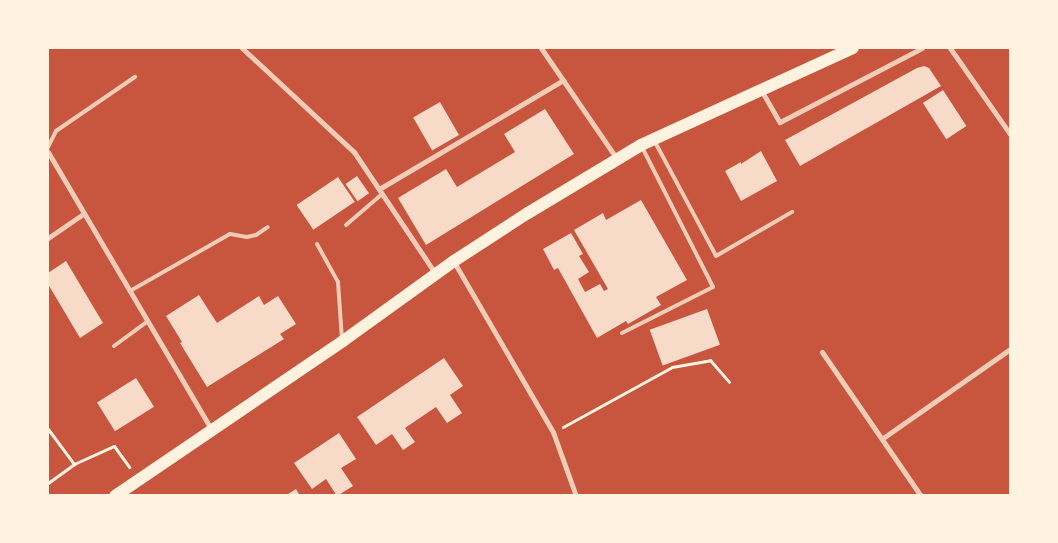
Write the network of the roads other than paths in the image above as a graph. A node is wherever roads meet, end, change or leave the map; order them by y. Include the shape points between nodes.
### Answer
1 (242, 48) edge
2 (541, 48) edge
3 (853, 48) edge
4 (922, 48) edge
5 (950, 48) edge
6 (135, 77) dead end
7 (563, 80) junction
8 (761, 89) junction
9 (1010, 134) edge
10 (654, 140) junction
11 (641, 145) junction
12 (48, 147) edge
13 (48, 152) edge
14 (618, 159) junction
15 (381, 192) junction
16 (792, 212) dead end
17 (83, 214) junction
18 (346, 225) dead end
19 (268, 227) dead end
20 (48, 238) edge
21 (317, 244) dead end
22 (454, 261) junction
23 (436, 274) junction
24 (130, 291) junction
25 (148, 321) junction
26 (622, 333) dead end
27 (343, 341) junction
28 (114, 346) dead end
29 (1010, 349) edge
30 (822, 352) dead end
31 (212, 430) junction
32 (883, 438) junction
33 (116, 495) edge
34 (576, 496) edge
35 (921, 496) edge

1 - 15 street via 354,152
2 - 7 street
3 - 8 main road via 832,54
4 - 8 street via 780,122
5 - 9 street
6 - 12 lane via 56,131
7 - 14 street
7 - 15 street
8 - 10 main road
10 - 11 main road
10 - 16 lane via 716,256
11 - 14 main road
11 - 26 lane via 713,286
13 - 17 street
14 - 22 main road
15 - 18 lane
15 - 23 street
17 - 20 street
17 - 24 street
19 - 24 lane via 246,237 230,234
21 - 27 lane via 338,282
22 - 23 main road
22 - 34 street via 553,432
23 - 27 main road
24 - 25 street
25 - 28 lane
25 - 31 street
27 - 31 main road
29 - 32 street
30 - 32 street
31 - 33 main road
32 - 35 street

